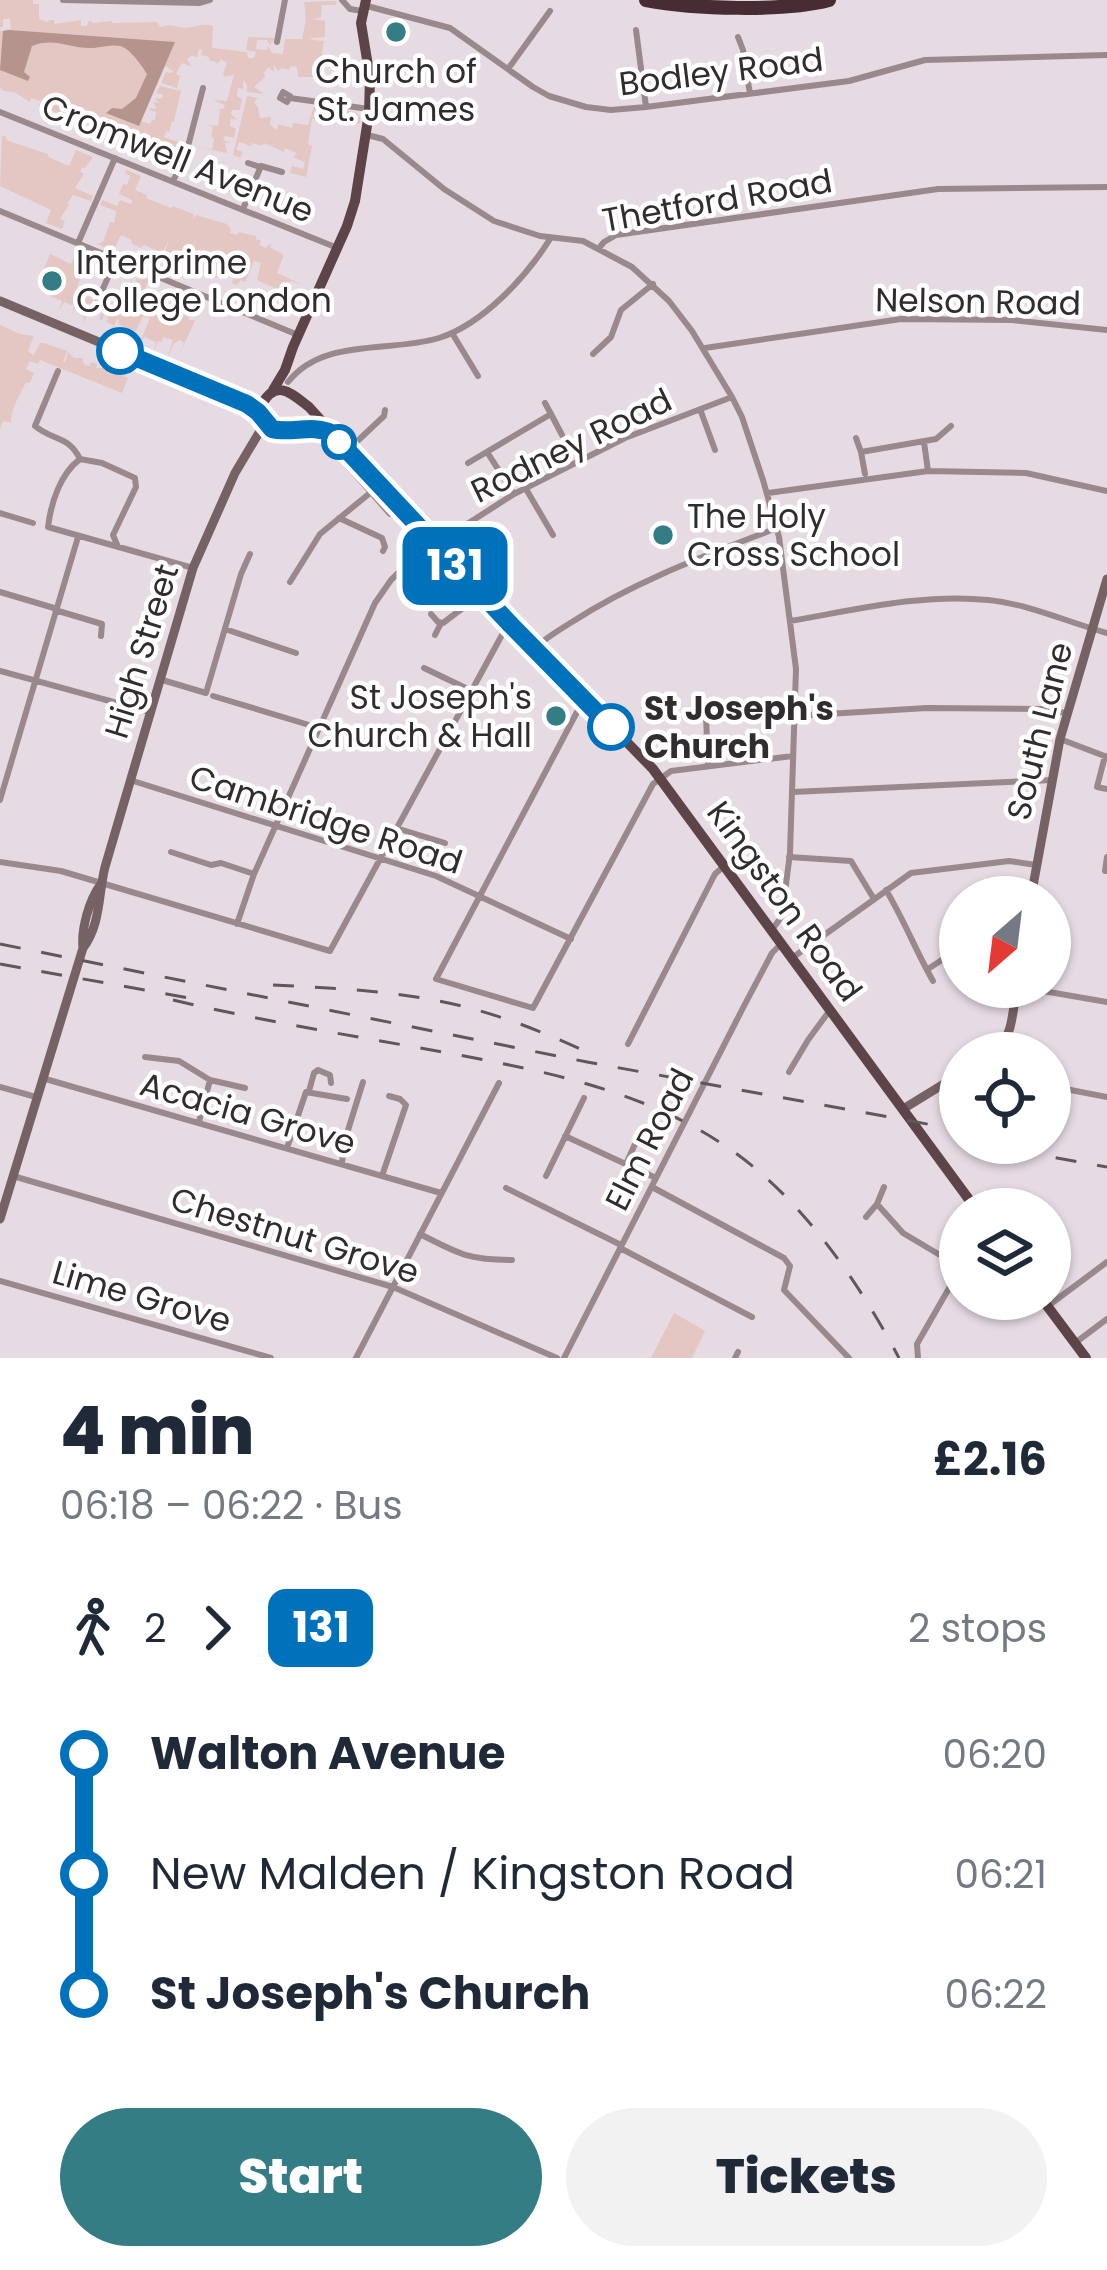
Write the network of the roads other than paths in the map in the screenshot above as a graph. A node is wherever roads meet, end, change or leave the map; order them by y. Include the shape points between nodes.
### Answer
1 (63, 0) edge
2 (210, 0) edge
3 (285, 0) edge
4 (342, 0) edge
5 (646, 0) edge
6 (829, 0) edge
7 (365, 4) edge
8 (550, 11) dead end
9 (635, 30) dead end
10 (738, 37) dead end
11 (277, 42) dead end
12 (1107, 55) edge
13 (508, 69) junction
14 (203, 88) dead end
15 (750, 94) junction
16 (290, 98) dead end
17 (646, 107) junction
18 (369, 109) junction
19 (0, 112) edge
20 (367, 135) junction
21 (115, 157) junction
22 (248, 163) dead end
23 (260, 167) junction
24 (282, 172) dead end
25 (173, 181) junction
26 (1107, 187) edge
27 (243, 209) junction
28 (0, 212) edge
29 (550, 238) junction
30 (78, 243) junction
31 (338, 248) junction
32 (599, 248) junction
33 (115, 260) junction
34 (652, 284) junction
35 (0, 301) edge
36 (95, 307) dead end
37 (1107, 330) edge
38 (452, 333) junction
39 (298, 335) junction
40 (705, 348) junction
41 (593, 354) dead end
42 (305, 365) junction
43 (58, 370) dead end
44 (478, 376) dead end
45 (290, 380) junction
46 (269, 394) junction
47 (732, 398) junction
48 (236, 399) junction
49 (545, 403) dead end
50 (700, 409) junction
51 (385, 410) dead end
52 (551, 414) junction
53 (262, 419) junction
54 (951, 426) dead end
55 (285, 430) junction
56 (331, 433) junction
57 (562, 435) dead end
58 (856, 438) dead end
59 (924, 442) junction
60 (253, 443) junction
61 (715, 449) dead end
62 (487, 452) junction
63 (861, 452) junction
64 (350, 453) junction
65 (80, 459) junction
66 (468, 463) dead end
67 (928, 471) junction
68 (865, 474) dead end
69 (526, 489) junction
70 (1107, 491) edge
71 (370, 493) junction
72 (767, 493) junction
73 (514, 494) junction
74 (402, 509) junction
75 (0, 513) edge
76 (339, 518) junction
77 (558, 521) dead end
78 (33, 523) dead end
79 (777, 528) junction
80 (78, 537) junction
81 (434, 544) junction
82 (118, 548) junction
83 (383, 551) dead end
84 (250, 554) dead end
85 (194, 568) junction
86 (1107, 579) edge
87 (290, 582) dead end
88 (0, 592) edge
89 (481, 593) junction
90 (55, 609) junction
91 (431, 614) dead end
92 (790, 621) junction
93 (441, 623) junction
94 (511, 625) junction
95 (224, 628) junction
96 (1092, 629) junction
97 (1107, 633) edge
98 (435, 635) dead end
99 (101, 636) dead end
100 (534, 649) junction
101 (296, 653) dead end
102 (424, 668) dead end
103 (0, 671) edge
104 (160, 679) junction
105 (34, 680) junction
106 (472, 691) junction
107 (209, 694) junction
108 (587, 703) junction
109 (150, 712) junction
110 (1066, 713) junction
111 (706, 716) dead end
112 (794, 716) junction
113 (320, 728) junction
114 (1060, 739) junction
115 (793, 756) junction
116 (1106, 756) edge
117 (708, 766) junction
118 (4, 768) edge
119 (660, 778) junction
120 (130, 780) junction
121 (1052, 780) junction
122 (1107, 789) edge
123 (793, 792) junction
124 (0, 800) edge
125 (276, 825) junction
126 (396, 829) junction
127 (445, 844) dead end
128 (172, 852) dead end
129 (789, 857) junction
130 (1107, 857) edge
131 (380, 858) junction
132 (0, 862) edge
133 (1036, 865) junction
134 (724, 866) junction
135 (1105, 871) edge
136 (254, 874) junction
137 (1034, 876) edge
138 (101, 884) junction
139 (886, 890) junction
140 (480, 896) junction
141 (874, 899) junction
142 (237, 924) junction
143 (772, 931) junction
144 (571, 939) junction
145 (781, 944) junction
146 (791, 959) junction
147 (939, 962) edge
148 (926, 970) junction
149 (933, 981) dead end
150 (1071, 996) edge
151 (1107, 1002) edge
152 (830, 1010) junction
153 (628, 1044) dead end
154 (145, 1057) dead end
155 (789, 1072) dead end
156 (42, 1078) junction
157 (210, 1080) junction
158 (331, 1082) dead end
159 (363, 1082) dead end
160 (499, 1082) dead end
161 (939, 1087) edge
162 (0, 1088) edge
163 (244, 1088) dead end
164 (309, 1091) junction
165 (1071, 1091) edge
166 (36, 1096) junction
167 (389, 1096) dead end
168 (1107, 1097) edge
169 (584, 1098) dead end
170 (347, 1099) dead end
171 (903, 1109) junction
172 (199, 1122) junction
173 (640, 1133) dead end
174 (566, 1136) junction
175 (287, 1148) junction
176 (342, 1164) junction
177 (626, 1164) junction
178 (13, 1176) junction
179 (382, 1176) junction
180 (546, 1176) dead end
181 (654, 1183) junction
182 (884, 1187) dead end
183 (506, 1188) dead end
184 (961, 1188) edge
185 (441, 1193) junction
186 (877, 1204) junction
187 (866, 1217) dead end
188 (0, 1219) edge
189 (420, 1234) junction
190 (621, 1247) junction
191 (939, 1255) edge
192 (512, 1260) dead end
193 (1107, 1262) edge
194 (0, 1281) edge
195 (1071, 1286) edge
196 (393, 1287) junction
197 (939, 1305) edge
198 (752, 1317) dead end
199 (1107, 1319) edge
200 (1058, 1320) edge
201 (1076, 1343) junction
202 (271, 1358) edge
203 (356, 1358) edge
204 (561, 1358) edge
205 (848, 1358) edge
206 (918, 1358) edge
207 (1086, 1358) edge

1 - 2 street
3 - 11 street
4 - 7 street, Bodley Road via 350,10
5 - 6 highway via 709,7
7 - 13 street, Bodley Road via 450,28
7 - 18 main road
8 - 13 street
9 - 17 street
10 - 15 street
12 - 15 street, Bodley Road via 926,60 849,81
13 - 17 street, Bodley Road via 567,102
14 - 25 street
15 - 17 street, Bodley Road
16 - 18 street
18 - 20 main road
19 - 21 street, Cromwell Avenue
20 - 29 street, Thetford Road via 494,221
20 - 31 main road
21 - 25 street, Cromwell Avenue
21 - 30 street
22 - 23 street
23 - 24 street
23 - 27 street
25 - 27 street, Cromwell Avenue
26 - 32 street, Thetford Road via 938,189 616,235
27 - 31 street, Cromwell Avenue
28 - 30 street
29 - 32 street, Thetford Road
29 - 38 street via 525,275
30 - 33 street
31 - 39 main road
32 - 34 street
33 - 36 street
33 - 39 street
34 - 40 street
34 - 41 street via 621,310
35 - 48 main road
37 - 40 street, Nelson Road via 901,319
38 - 42 street
38 - 44 street
39 - 45 main road
40 - 47 street
42 - 45 street
42 - 45 street via 295,366
43 - 65 street via 35,426 70,442
45 - 46 main road
45 - 46 main road
45 - 55 main road via 302,414
45 - 56 main road, Kingston Road
46 - 48 main road
46 - 53 main road
47 - 50 street, Rodney Road
47 - 72 street
48 - 53 main road
49 - 52 street
50 - 61 street
50 - 69 street, Rodney Road
51 - 64 street
52 - 57 street
52 - 62 street
53 - 55 main road
53 - 60 main road, High Street
54 - 59 street
55 - 56 main road
55 - 60 main road
56 - 64 main road, Kingston Road
58 - 63 street
59 - 63 street
59 - 67 street
60 - 85 main road, High Street
62 - 66 street
62 - 73 street
63 - 68 street
64 - 71 street via 346,464
64 - 74 main road, Kingston Road
65 - 80 street via 61,484 49,527
65 - 82 street via 135,478 112,536
67 - 70 street via 1026,473
67 - 72 street
69 - 73 street, Rodney Road
69 - 77 street via 551,532
71 - 74 street via 390,514
71 - 76 street
72 - 79 street
73 - 81 street, Rodney Road
74 - 81 main road, Kingston Road
75 - 78 street
76 - 83 street via 382,538
76 - 87 street
79 - 92 street
79 - 100 street via 624,593
80 - 82 street
80 - 90 street
81 - 89 main road, Kingston Road
81 - 113 street, Rodney Road via 375,602
82 - 85 street
84 - 95 street
85 - 104 main road, High Street
86 - 96 main road, South Lane
88 - 90 street
89 - 93 street
89 - 94 main road, Kingston Road
90 - 99 street via 102,624
90 - 105 street
91 - 93 street
92 - 96 street via 936,599 990,600
92 - 112 street
93 - 98 street
94 - 100 main road, Kingston Road
94 - 106 street
95 - 101 street
95 - 107 street
96 - 97 street
96 - 110 main road, South Lane
100 - 108 main road, Kingston Road
102 - 106 street
103 - 105 street
104 - 107 street
104 - 109 main road, High Street
105 - 109 street
105 - 118 street
106 - 126 street
107 - 113 street
108 - 119 main road, Kingston Road
108 - 140 street
109 - 120 main road, High Street
110 - 112 street via 927,708
110 - 114 main road, South Lane
111 - 117 street
112 - 115 street
113 - 125 street, Rodney Road
114 - 116 street
114 - 121 main road, South Lane
115 - 117 street
115 - 123 street
116 - 122 street via 1097,787
117 - 119 street
118 - 124 street
119 - 134 main road, Kingston Road
119 - 144 street
120 - 125 street, Cambridge Road
120 - 138 main road, High Street
121 - 123 street
121 - 133 main road, South Lane
123 - 129 street
125 - 131 street, Cambridge Road
125 - 136 street, Rodney Road
126 - 127 street
126 - 131 street
128 - 136 street
129 - 141 street via 851,861
129 - 143 street via 782,916
130 - 135 street
131 - 140 street, Cambridge Road
131 - 142 street via 330,951
132 - 138 street
133 - 137 main road, South Lane
133 - 139 street via 910,873
134 - 143 main road, Kingston Road
134 - 153 street
136 - 142 street, Rodney Road
138 - 142 street
138 - 156 main road, High Street
139 - 141 street
139 - 148 street
140 - 144 street, Cambridge Road
140 - 144 street via 436,979 533,1008
141 - 146 street
143 - 145 main road, Kingston Road
145 - 146 main road, Kingston Road
145 - 181 street, Elm Road
146 - 152 main road, Kingston Road
147 - 148 street
148 - 149 street
150 - 151 street
152 - 155 street
152 - 171 main road, Kingston Road
154 - 157 street via 179,1061
156 - 166 main road, High Street
156 - 172 street, Acacia Grove
157 - 163 street
157 - 172 street
158 - 164 street via 316,1071
159 - 176 street
160 - 185 street
161 - 171 main road
162 - 166 street
164 - 170 street
164 - 175 street
165 - 168 street
166 - 178 main road, High Street
167 - 179 street via 406,1105
169 - 174 street
171 - 184 main road, Kingston Road
172 - 175 street, Acacia Grove
173 - 177 street
174 - 177 street
174 - 180 street
175 - 176 street, Acacia Grove
176 - 179 street, Acacia Grove
177 - 181 street
178 - 188 main road, High Street
178 - 196 street, Chestnut Grove
179 - 185 street, Acacia Grove
181 - 190 street, Elm Road
181 - 205 street via 784,1258 784,1290
182 - 186 street
183 - 190 street
185 - 189 street
186 - 187 street
186 - 191 street
189 - 192 street via 462,1256
189 - 196 street
190 - 198 street
190 - 204 street, Elm Road
193 - 195 street
194 - 202 street, Lime Grove
196 - 203 street
196 - 204 street, Chestnut Grove
197 - 206 street via 917,1344
199 - 201 street
200 - 201 main road
201 - 207 main road

